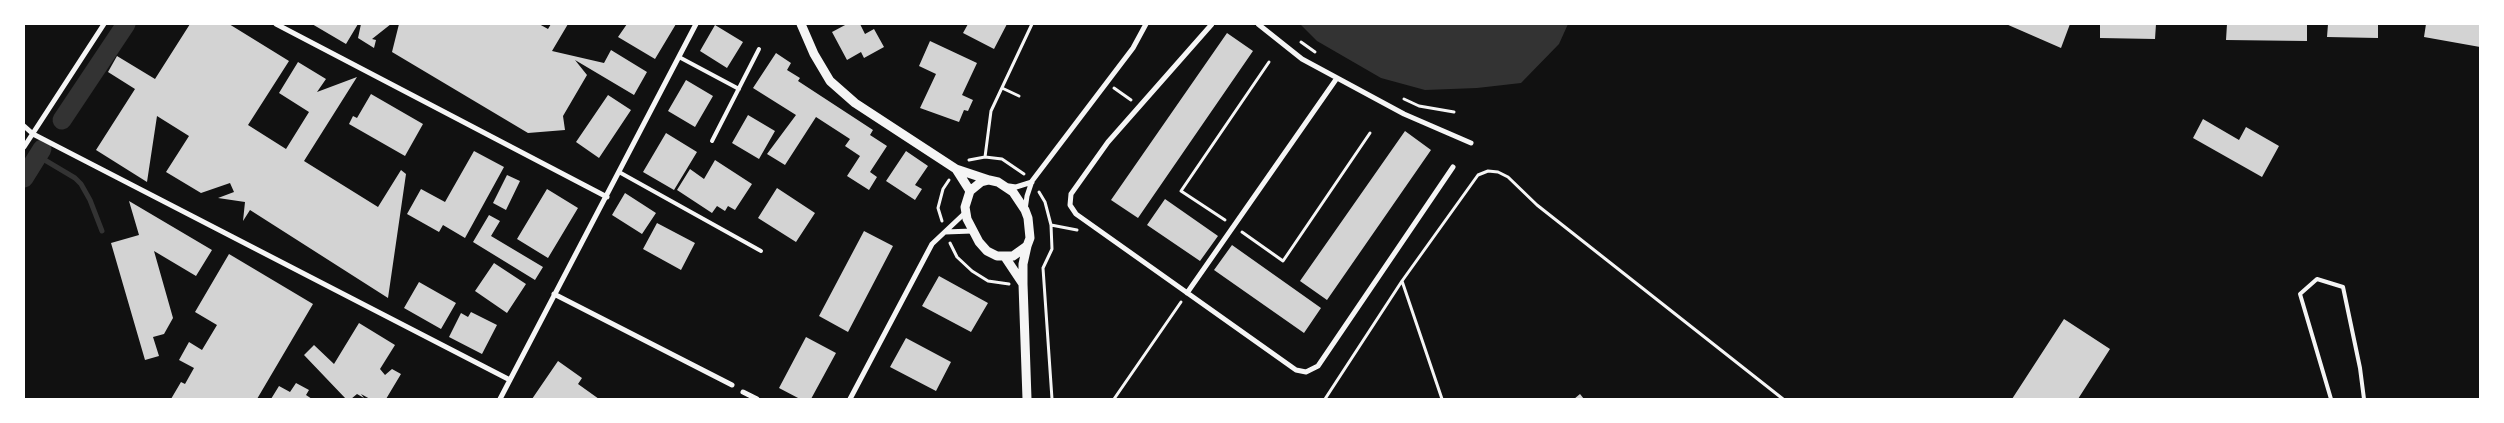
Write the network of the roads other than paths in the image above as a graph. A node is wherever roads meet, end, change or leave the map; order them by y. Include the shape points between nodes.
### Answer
1 (104, 24) edge
2 (276, 24) edge
3 (696, 24) edge
4 (801, 24) edge
5 (1146, 24) edge
6 (1212, 24) edge
7 (1258, 24) edge
8 (759, 49) dead end
9 (679, 57) junction
10 (1337, 78) junction
11 (739, 89) junction
12 (24, 126) edge
13 (33, 134) junction
14 (712, 141) dead end
15 (1471, 143) dead end
16 (24, 148) edge
17 (1453, 167) dead end
18 (956, 169) junction
19 (619, 172) junction
20 (989, 180) junction
21 (1032, 181) junction
22 (1006, 186) junction
23 (970, 191) junction
24 (607, 197) junction
25 (1025, 210) junction
26 (966, 211) junction
27 (972, 231) junction
28 (945, 232) junction
29 (1027, 246) junction
30 (761, 251) dead end
31 (1005, 257) junction
32 (1023, 284) junction
33 (1187, 293) junction
34 (554, 294) junction
35 (510, 380) junction
36 (732, 385) dead end
37 (744, 392) dead end
38 (500, 399) edge
39 (757, 399) edge
40 (850, 399) edge
41 (1027, 399) edge
42 (2331, 399) edge
43 (2364, 399) edge

1 - 13 street
2 - 24 street
3 - 9 street
4 - 18 street via 830,81 855,103
5 - 21 street via 1133,48
6 - 33 street via 1108,142 1071,194 1070,205 1076,214
7 - 10 street via 1302,59
8 - 11 lane
9 - 11 lane
9 - 19 street
10 - 15 street via 1404,114
10 - 33 street
11 - 14 lane
12 - 13 street
13 - 16 street
13 - 35 street
17 - 33 street via 1318,366 1306,372 1296,370
18 - 20 street
18 - 23 street
19 - 24 street
19 - 30 lane
20 - 22 street
20 - 23 street via 980,182
21 - 22 street via 1016,187
21 - 25 street
22 - 25 street
23 - 26 street
24 - 34 street
25 - 29 street via 1030,227
26 - 27 street
26 - 28 street
27 - 28 street
27 - 31 street via 987,251
28 - 40 street via 932,244
29 - 31 street
29 - 32 street
31 - 32 street
32 - 41 street
34 - 35 street
34 - 36 street
35 - 38 street
37 - 39 street
42 - 43 lane via 2300,294 2317,279 2343,287

